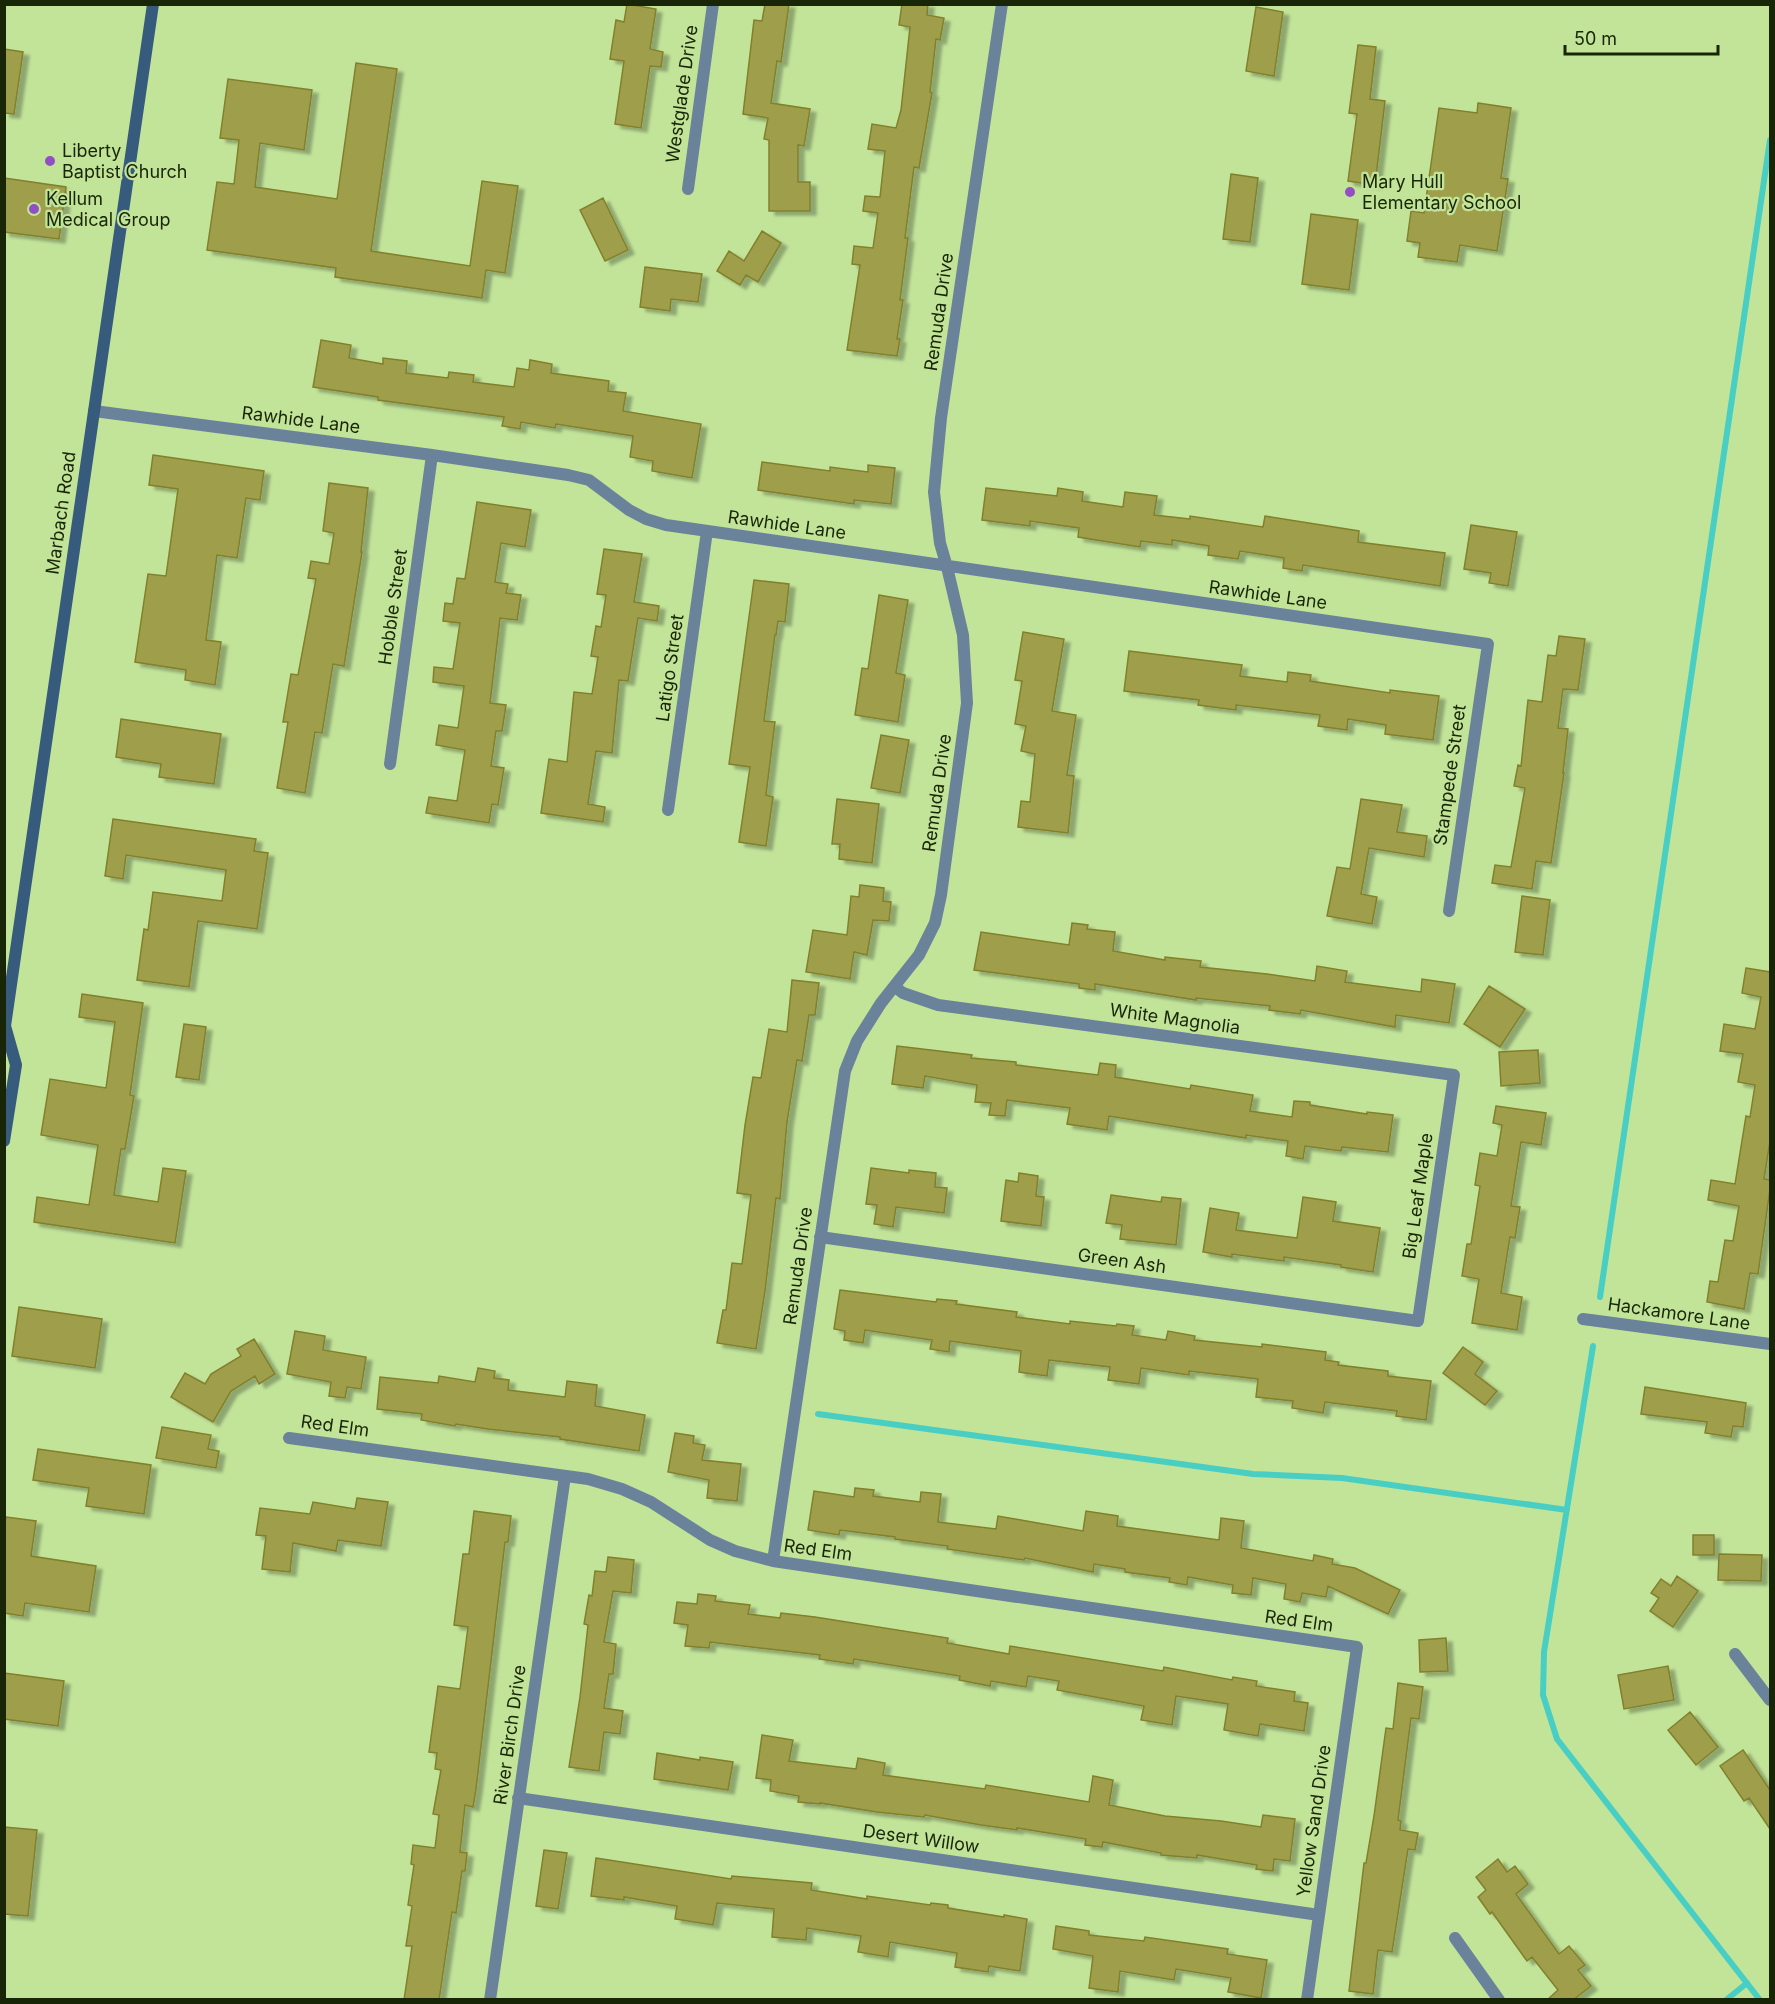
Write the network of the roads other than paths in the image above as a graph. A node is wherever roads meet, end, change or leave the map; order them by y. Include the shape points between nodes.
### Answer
1 (153, 4) edge
2 (713, 4) edge
3 (1002, 4) edge
4 (688, 189) dead end
5 (94, 411) junction
6 (432, 455) junction
7 (706, 531) junction
8 (947, 567) junction
9 (1488, 644) joint
10 (390, 764) dead end
11 (668, 810) dead end
12 (1449, 911) dead end
13 (895, 987) junction
14 (5, 1026) edge
15 (1454, 1076) joint
16 (4, 1141) edge
17 (820, 1237) junction
18 (1583, 1319) dead end
19 (1418, 1321) joint
20 (1770, 1344) edge
21 (289, 1438) dead end
22 (566, 1476) junction
23 (773, 1562) junction
24 (1358, 1647) joint
25 (1735, 1654) dead end
26 (1770, 1700) edge
27 (519, 1798) junction
28 (1319, 1915) junction
29 (1455, 1938) dead end
30 (490, 2000) edge
31 (1306, 2000) edge
32 (1499, 2000) edge

1 - 5 main road, Marbach Road
2 - 4 street, Westglade Drive
3 - 8 street, Remuda Drive via 940,429 934,492
5 - 6 street, Rawhide Lane
5 - 14 main road, Marbach Road
6 - 7 street, Rawhide Lane via 589,480 646,519
6 - 10 street, Hobble Street
7 - 8 street, Rawhide Lane
7 - 11 street, Latigo Street
8 - 9 street, Rawhide Lane
8 - 13 street, Remuda Drive via 963,635 967,704 935,923 919,955
9 - 12 street, Stampede Street
13 - 15 street, White Magnolia via 938,1005
13 - 17 street, Remuda Drive via 880,1003 857,1041 845,1071
14 - 16 main road, Marbach Road via 16,1065
15 - 19 street, Big Leaf Maple
17 - 19 street, Green Ash
17 - 23 street, Remuda Drive
18 - 20 street, Hackamore Lane
21 - 22 street, Red Elm
22 - 23 street, Red Elm via 622,1489 651,1502 710,1540
22 - 27 street, River Birch Drive
23 - 24 street, Red Elm
24 - 28 street, Yellow Sand Drive
25 - 26 street
27 - 28 street, Desert Willow
27 - 30 street, River Birch Drive
28 - 31 street, Yellow Sand Drive
29 - 32 street

